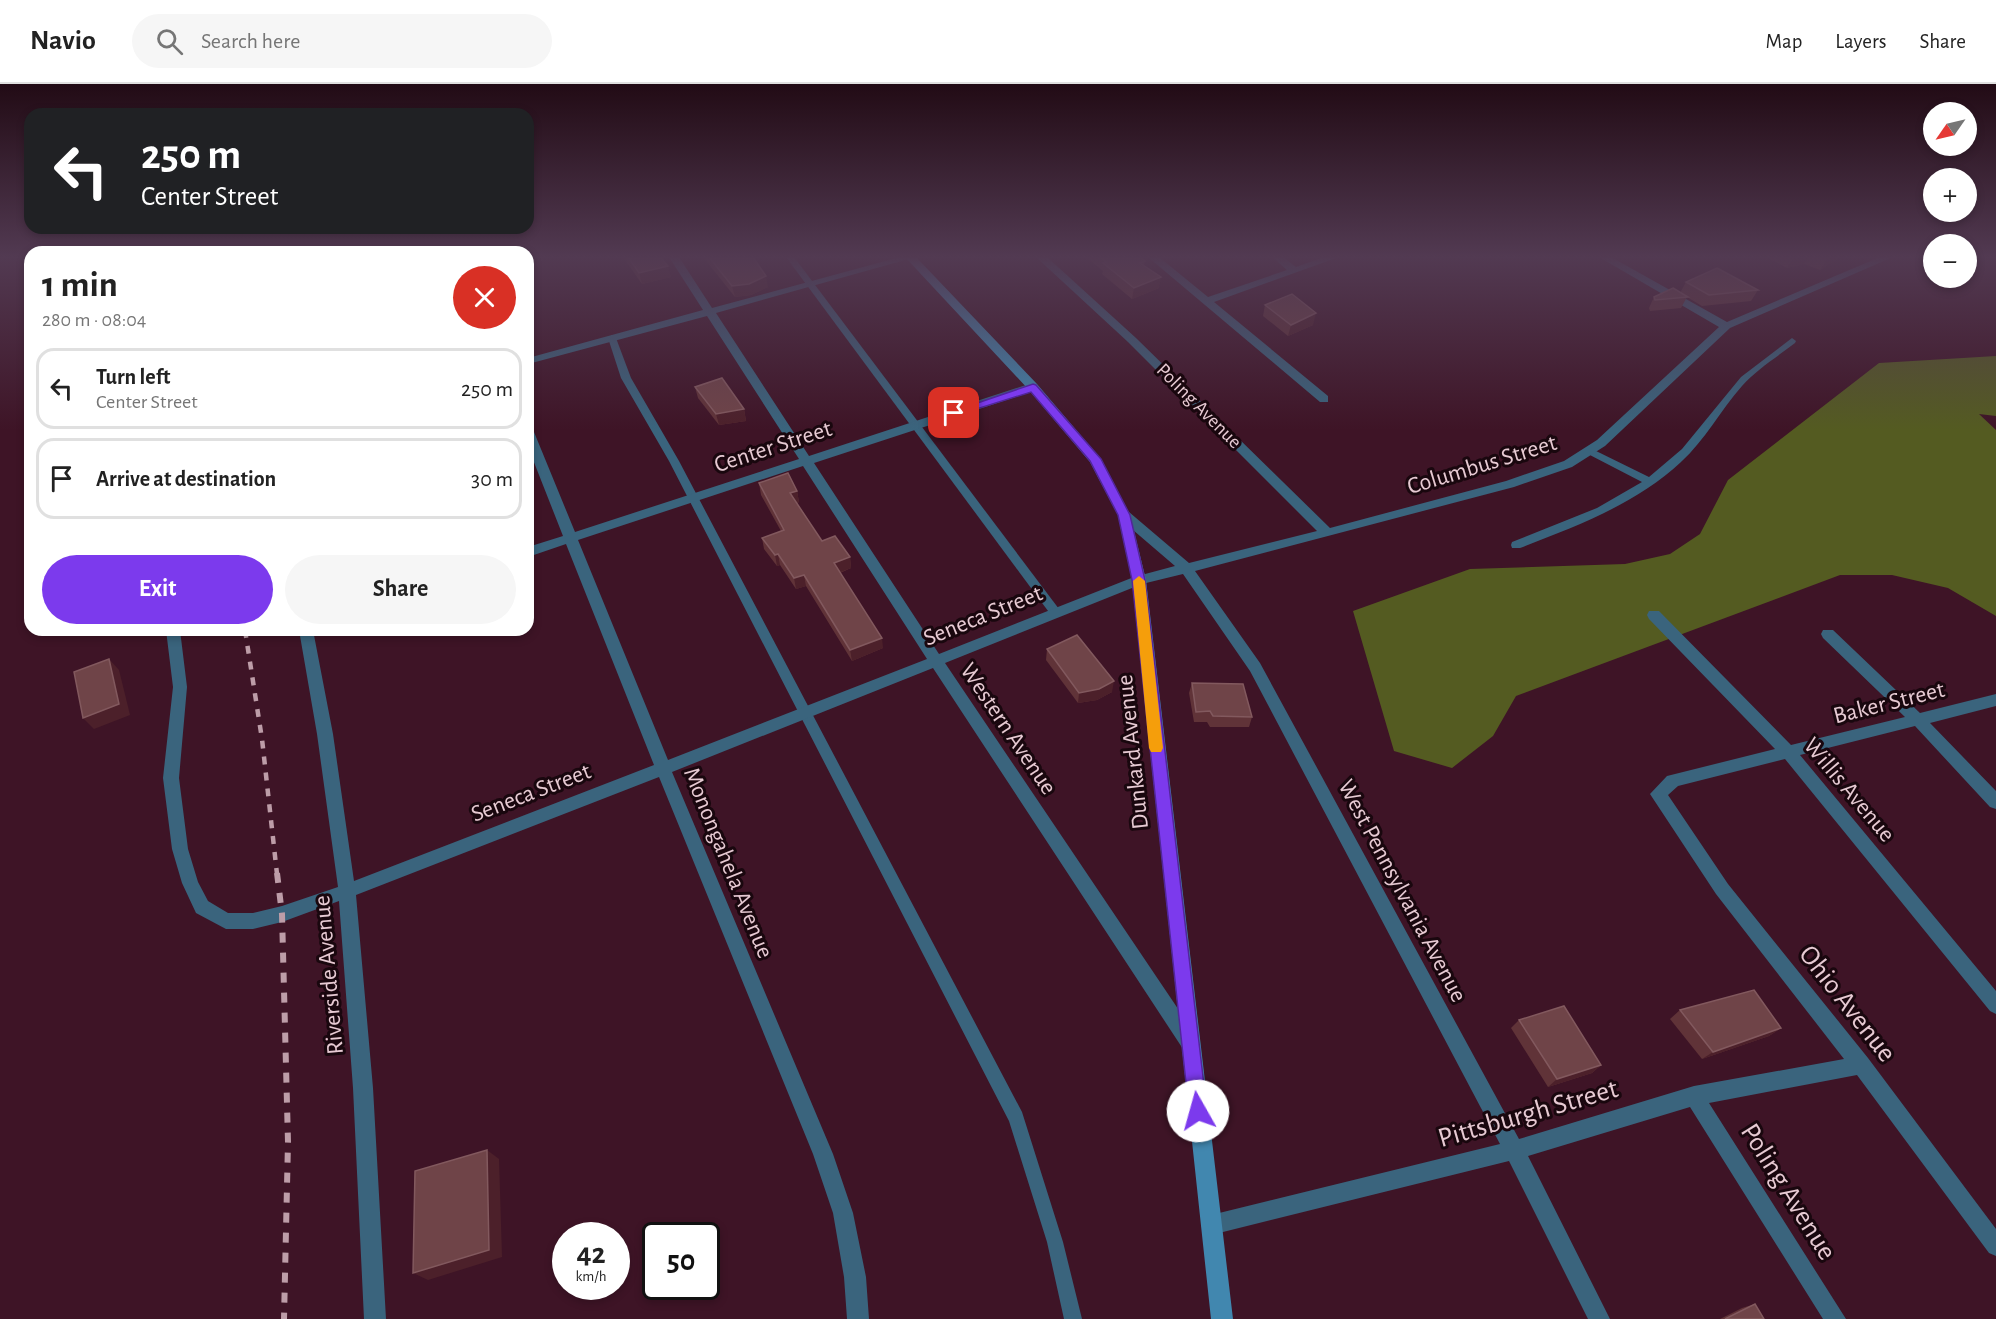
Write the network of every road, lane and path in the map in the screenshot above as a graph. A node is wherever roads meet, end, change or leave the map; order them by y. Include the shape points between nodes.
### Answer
1 (698, 315) edge
2 (713, 315) edge
3 (833, 315) edge
4 (965, 315) edge
5 (1104, 315) edge
6 (1223, 315) edge
7 (1706, 315) edge
8 (1753, 315) edge
9 (1726, 326) junction
10 (612, 338) junction
11 (1792, 341) dead end
12 (534, 360) edge
13 (1033, 387) junction
14 (1324, 399) dead end
15 (914, 425) junction
16 (534, 447) edge
17 (1589, 451) junction
18 (807, 459) junction
19 (1649, 481) junction
20 (692, 498) junction
21 (1124, 515) junction
22 (1327, 533) junction
23 (571, 538) junction
24 (1515, 545) dead end
25 (534, 550) edge
26 (1185, 568) junction
27 (1139, 580) junction
28 (1055, 612) junction
29 (1654, 615) dead end
30 (1828, 634) dead end
31 (174, 636) edge
32 (307, 636) edge
33 (936, 661) junction
34 (1996, 700) edge
35 (806, 713) junction
36 (1919, 721) junction
37 (1788, 752) junction
38 (663, 768) junction
39 (1658, 794) joint
40 (1996, 802) edge
41 (347, 891) junction
42 (1996, 1005) edge
43 (1190, 1043) junction
44 (1861, 1065) junction
45 (1694, 1096) junction
46 (1514, 1150) junction
47 (1211, 1225) junction
48 (1996, 1246) edge
49 (375, 1319) edge
50 (858, 1319) edge
51 (1072, 1319) edge
52 (1222, 1319) edge
53 (1599, 1319) edge
54 (1835, 1319) edge

1 - 10 street
2 - 18 street, Western Avenue
3 - 15 lane
4 - 13 main road, Dunkard Avenue
5 - 22 street, Poling Avenue
6 - 14 street
7 - 9 street
8 - 9 street, Columbus Street
9 - 17 street, Columbus Street via 1633,415
10 - 12 street
10 - 20 lane via 626,378
11 - 19 lane via 1739,384 1712,422 1677,460
13 - 15 street, Center Street
13 - 21 main road, Dunkard Avenue via 1095,459
15 - 18 street, Center Street
15 - 28 lane
16 - 23 street, Monongahela Avenue
17 - 19 lane
17 - 22 street, Columbus Street via 1568,464 1510,484
18 - 20 street, Center Street
18 - 33 street, Western Avenue
19 - 24 lane via 1587,518
20 - 23 street, Center Street
20 - 35 lane
21 - 26 street, West Pennsylvania Avenue
21 - 27 main road, Dunkard Avenue
22 - 26 street, Columbus Street
23 - 25 street, Center Street
23 - 38 street, Monongahela Avenue
26 - 27 street, Columbus Street
26 - 46 street, West Pennsylvania Avenue via 1255,667
27 - 28 street, Seneca Street
27 - 43 main road, Dunkard Avenue
28 - 33 street, Seneca Street
29 - 37 street, Willis Avenue
30 - 36 street
31 - 41 street, Seneca Street via 180,687 171,778 180,849 202,907 226,921 253,921
32 - 41 street, Riverside Avenue
33 - 35 street, Seneca Street
33 - 43 street, Western Avenue
34 - 36 street, Baker Street
35 - 38 street, Seneca Street
35 - 51 lane via 1016,1118 1055,1242
36 - 37 street, Baker Street
36 - 40 street
37 - 39 street, Baker Street via 1673,781
37 - 42 street, Willis Avenue
38 - 41 street, Seneca Street
38 - 50 street, Monongahela Avenue via 823,1154 843,1213
39 - 44 street, Ohio Avenue via 1722,889
41 - 49 street, Riverside Avenue via 363,1088
43 - 47 main road, Dunkard Avenue
44 - 45 street, Pittsburgh Street
44 - 48 street, Ohio Avenue
45 - 46 street, Pittsburgh Street
45 - 54 street, Poling Avenue
46 - 47 street, Pittsburgh Street
46 - 53 street, West Pennsylvania Avenue
47 - 52 main road, Dunkard Avenue

